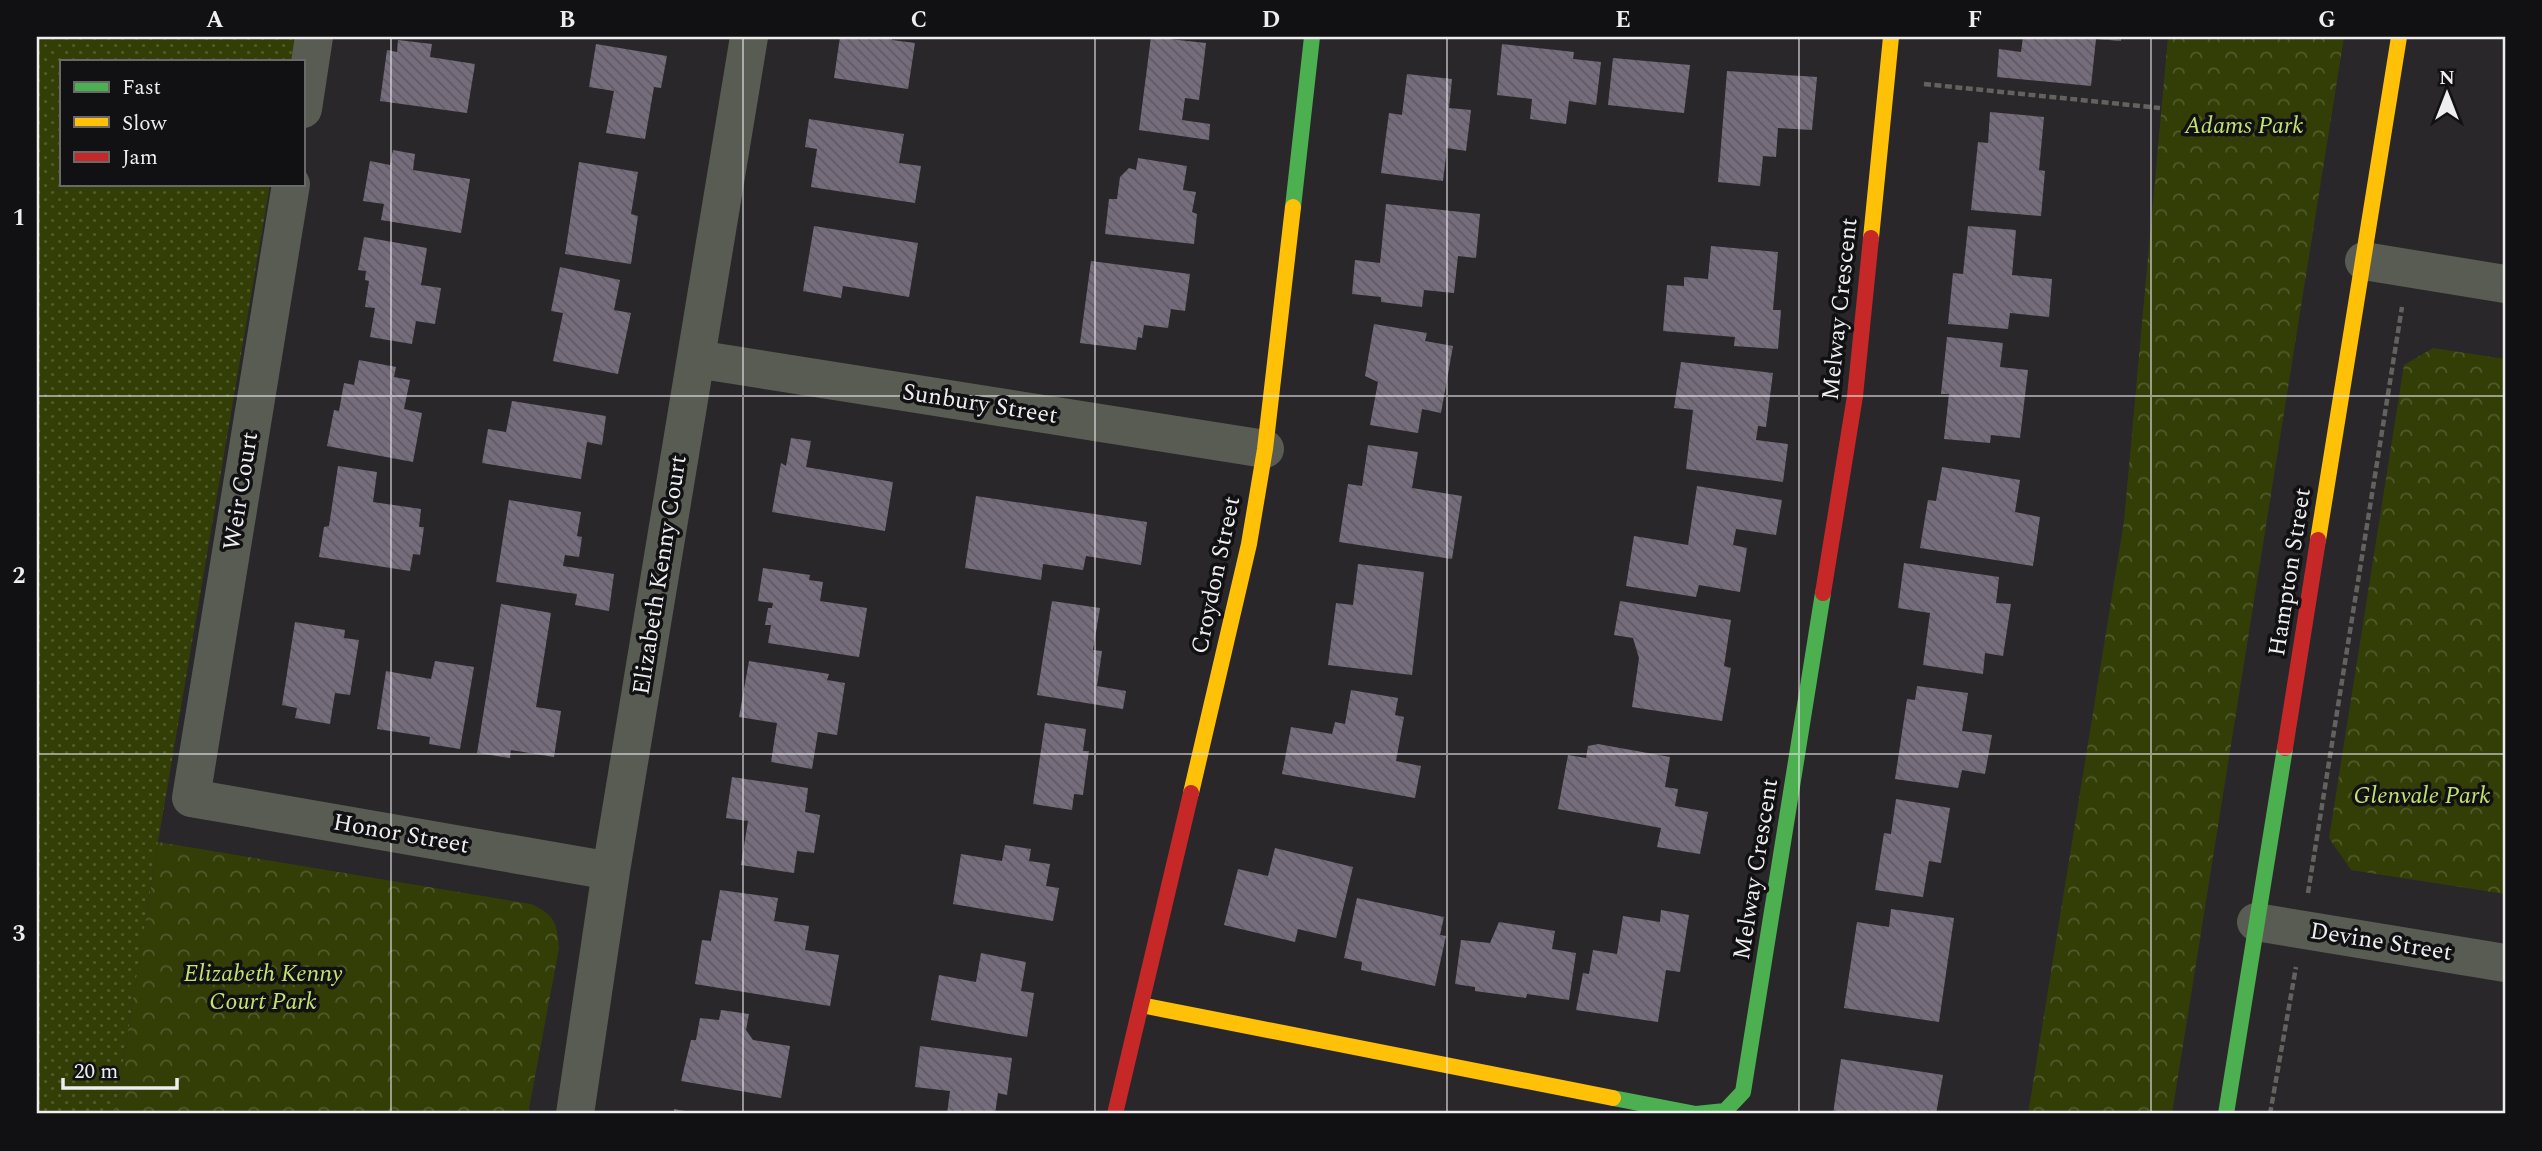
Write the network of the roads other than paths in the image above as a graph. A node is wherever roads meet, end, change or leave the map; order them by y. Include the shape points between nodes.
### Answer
1 (314, 37) edge
2 (749, 37) edge
3 (1312, 37) edge
4 (1891, 37) edge
5 (2399, 37) edge
6 (304, 102) edge
7 (291, 186) edge
8 (2364, 261) junction
9 (2505, 284) edge
10 (696, 359) junction
11 (1265, 449) junction
12 (191, 798) joint
13 (611, 871) junction
14 (2256, 922) junction
15 (2505, 963) edge
16 (1141, 1004) junction
17 (575, 1114) edge
18 (1115, 1114) edge
19 (2225, 1114) edge

1 - 6 street
2 - 10 street, Elizabeth Kenny Court
3 - 11 street, Croydon Street
4 - 16 street, Melway Crescent via 1855,396 1743,1092 1725,1111 1696,1114
5 - 8 street, Hampton Street
7 - 12 street, Weir Court
8 - 9 street
8 - 14 street, Hampton Street
10 - 11 street, Sunbury Street
10 - 13 street, Elizabeth Kenny Court
11 - 16 street, Croydon Street via 1249,544
12 - 13 street, Honor Street
13 - 17 street, Elizabeth Kenny Court
14 - 15 street, Devine Street
14 - 19 street, Hampton Street
16 - 18 street, Croydon Street

